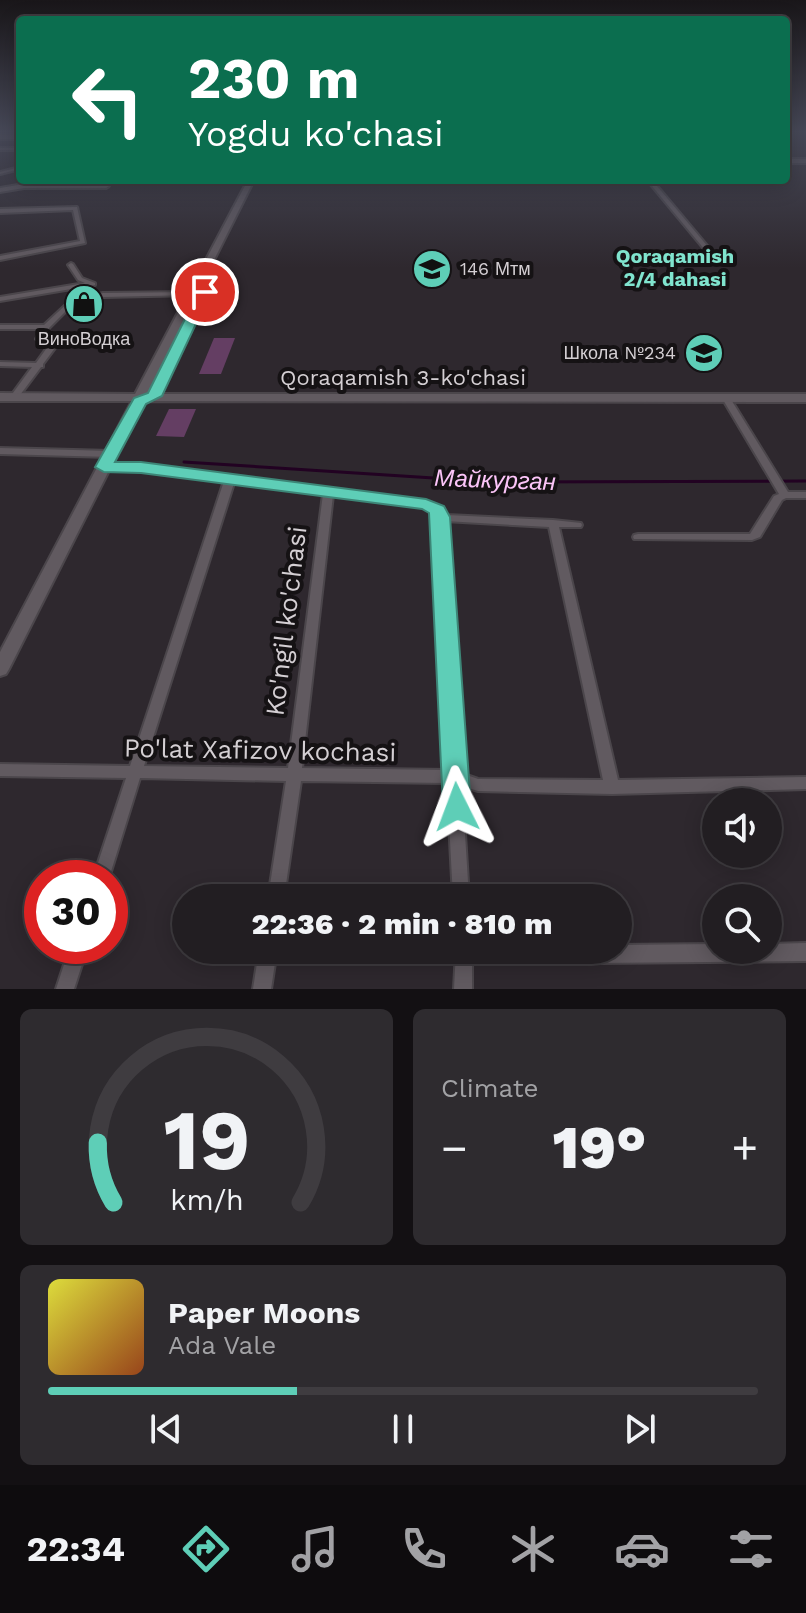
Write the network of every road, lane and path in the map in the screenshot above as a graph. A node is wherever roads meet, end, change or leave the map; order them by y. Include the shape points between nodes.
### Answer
1 (249, 184) edge
2 (256, 184) edge
3 (652, 184) edge
4 (106, 186) dead end
5 (0, 194) edge
6 (0, 211) edge
7 (236, 216) junction
8 (707, 249) dead end
9 (0, 258) edge
10 (71, 265) dead end
11 (93, 284) junction
12 (193, 294) junction
13 (103, 295) junction
14 (0, 299) edge
15 (0, 327) edge
16 (46, 327) junction
17 (0, 364) edge
18 (40, 365) junction
19 (14, 397) junction
20 (145, 398) junction
21 (0, 399) edge
22 (728, 400) junction
23 (806, 400) edge
24 (0, 451) edge
25 (107, 461) junction
26 (230, 479) junction
27 (328, 492) junction
28 (785, 495) junction
29 (806, 495) edge
30 (440, 517) junction
31 (553, 523) junction
32 (577, 525) dead end
33 (638, 537) dead end
34 (0, 669) edge
35 (0, 770) edge
36 (136, 772) junction
37 (294, 776) junction
38 (456, 777) junction
39 (806, 783) edge
40 (612, 787) junction
41 (107, 860) edge
42 (278, 884) edge
43 (460, 884) edge
44 (632, 952) edge
45 (806, 952) edge
46 (73, 964) edge
47 (266, 964) edge
48 (464, 964) edge
49 (65, 989) edge
50 (262, 989) edge
51 (463, 989) edge

1 - 7 main road
2 - 7 main road
3 - 8 street
4 - 5 street via 24,186
6 - 9 street via 76,208 83,242
7 - 12 main road
7 - 20 main road
10 - 11 street via 80,279
11 - 13 street
11 - 14 street
12 - 13 street
12 - 20 main road
13 - 16 street via 69,303
15 - 16 street
16 - 18 street via 40,339 57,340
17 - 18 street
18 - 19 street
19 - 20 main road, Qoraqamish 3-ko'chasi
19 - 21 main road, Qoraqamish 3-ko'chasi
20 - 21 main road, Qoraqamish 3-ko'chasi
20 - 22 main road, Qoraqamish 3-ko'chasi
20 - 25 main road
22 - 23 main road, Qoraqamish 3-ko'chasi
22 - 28 street
24 - 25 street
25 - 26 street
25 - 34 main road
26 - 27 street
26 - 36 street
27 - 30 street via 426,504
27 - 37 street, Ko'ngil ko'chasi
28 - 29 street
28 - 33 street via 752,537
30 - 31 street
30 - 38 street
31 - 32 street
31 - 40 street
35 - 36 street, Po'lat Xafizov kochasi
36 - 37 street, Po'lat Xafizov kochasi
36 - 41 street
37 - 38 street, Po'lat Xafizov kochasi
37 - 42 street, Ko'ngil ko'chasi
38 - 40 street, Po'lat Xafizov kochasi via 478,785
38 - 43 street
39 - 40 street, Po'lat Xafizov kochasi
44 - 45 street
46 - 49 street
47 - 50 street
48 - 51 street

